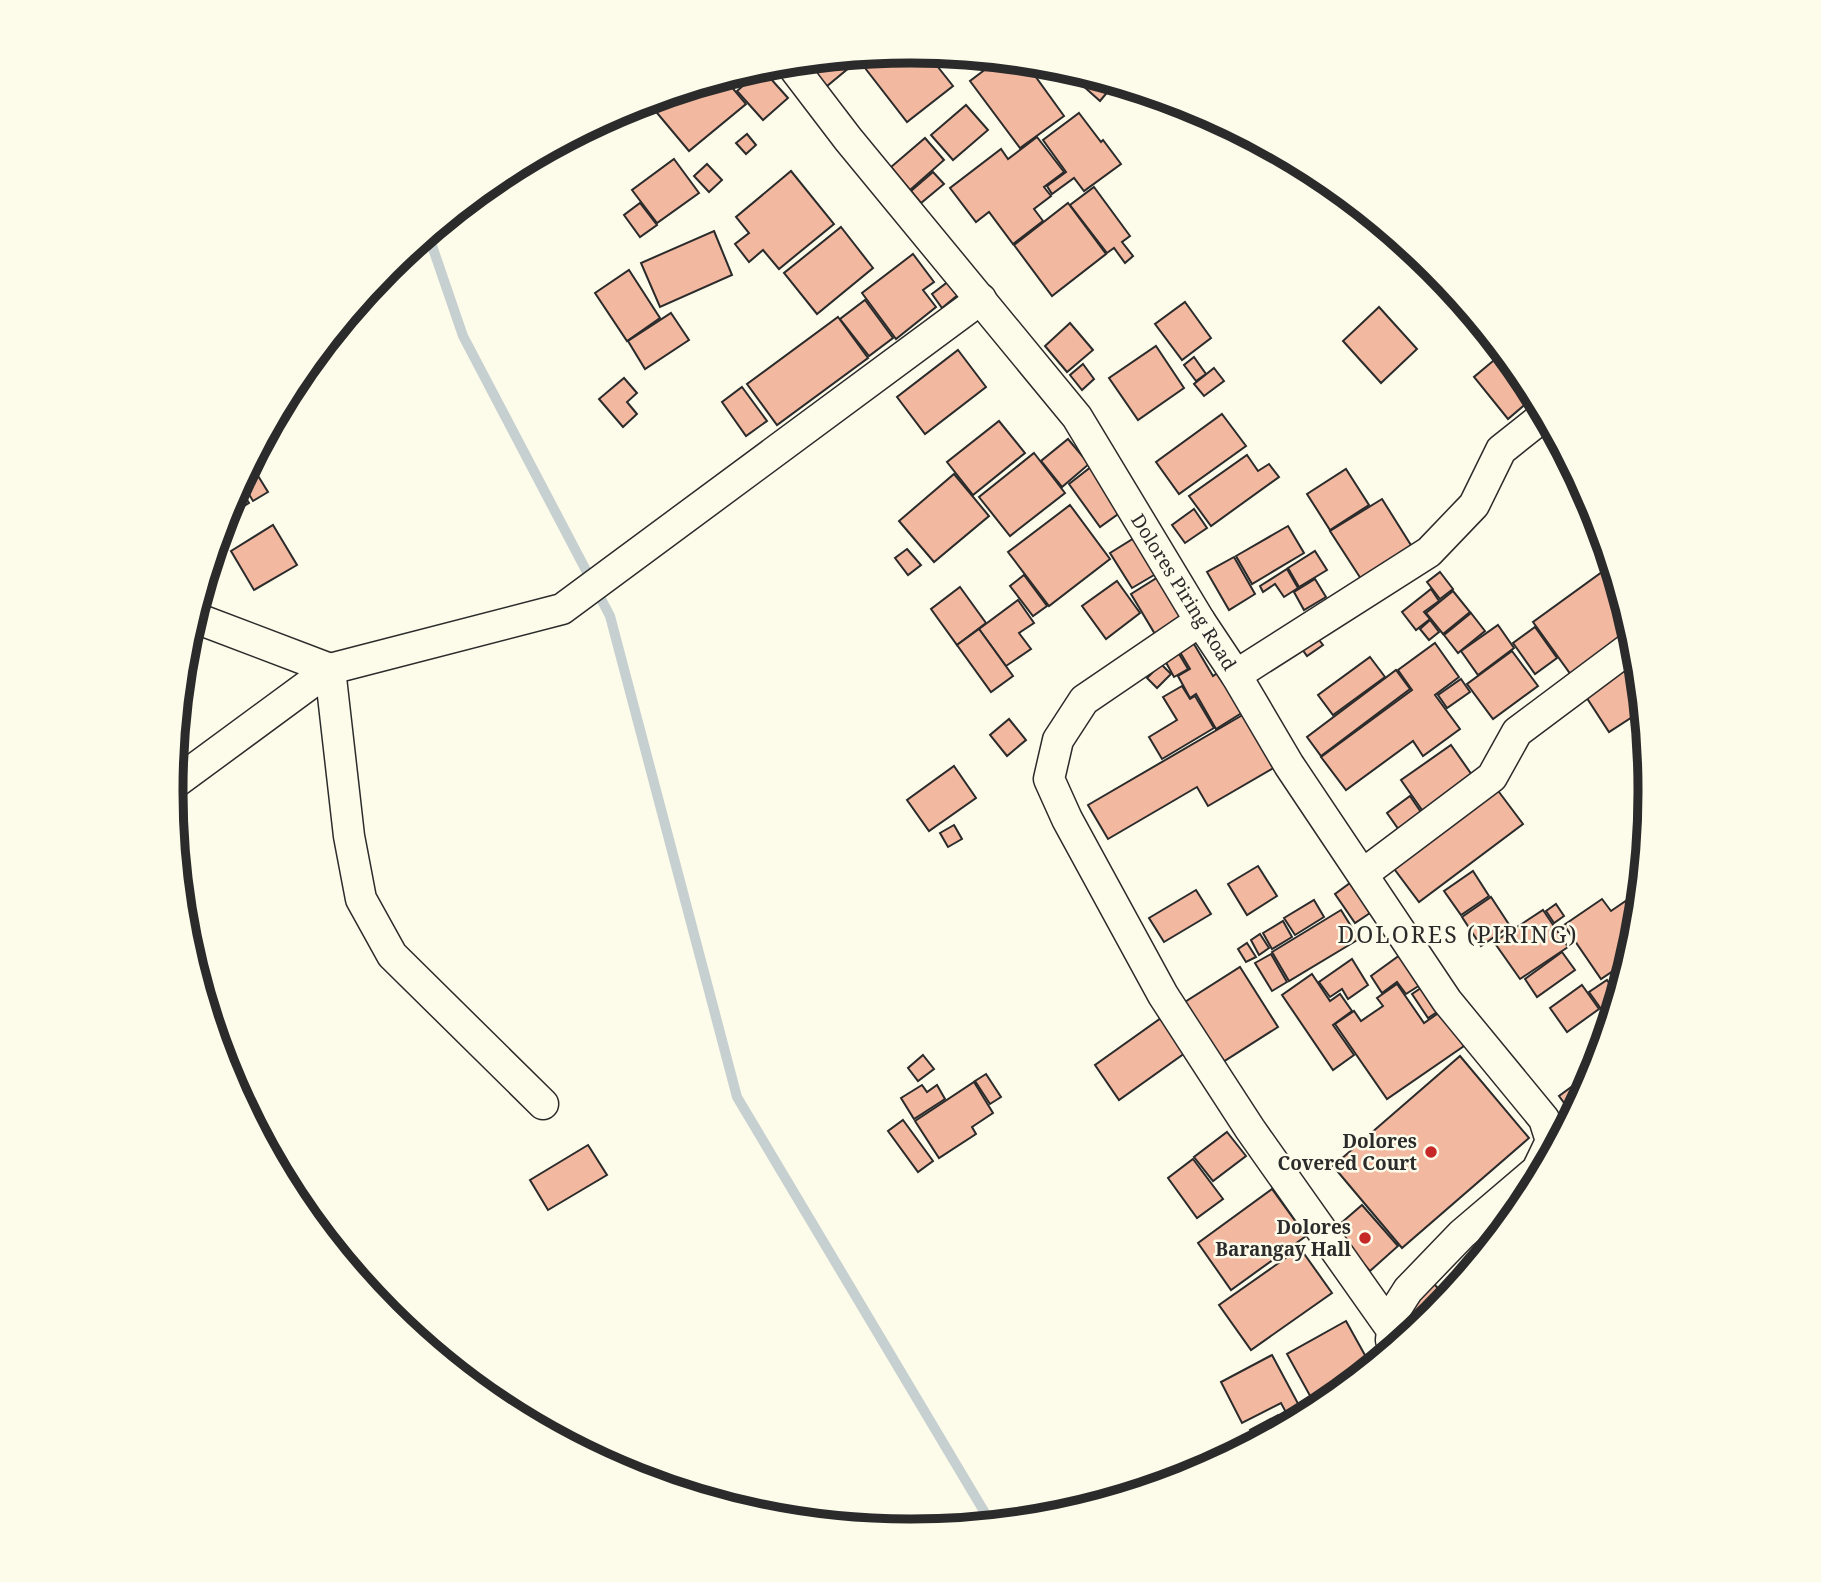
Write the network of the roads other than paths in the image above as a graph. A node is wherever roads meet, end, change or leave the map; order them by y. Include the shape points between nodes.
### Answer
1 (797, 72) edge
2 (981, 299) junction
3 (1537, 421) edge
4 (203, 620) edge
5 (1200, 621) junction
6 (1625, 651) edge
7 (330, 669) junction
8 (1236, 675) junction
9 (183, 777) edge
10 (1363, 874) junction
11 (543, 1104) dead end
12 (1550, 1138) edge
13 (1526, 1178) edge
14 (1394, 1335) edge
15 (1392, 1337) edge

1 - 2 street, Dolores Piring Road
2 - 5 street, Dolores Piring Road via 1077,417
2 - 7 street via 562,609
3 - 8 street via 1501,450 1474,505 1429,552
4 - 7 street
5 - 8 street, Dolores Piring Road
5 - 15 street via 1084,700 1058,740 1049,779 1163,995
6 - 10 street via 1517,732 1492,777
7 - 9 street
7 - 11 street via 361,899 391,955
8 - 10 street, Dolores Piring Road via 1289,765
10 - 12 street, Dolores Piring Road via 1447,1000 1544,1119
13 - 14 street, Dolores Piring Road via 1462,1234 1408,1290 1394,1312

